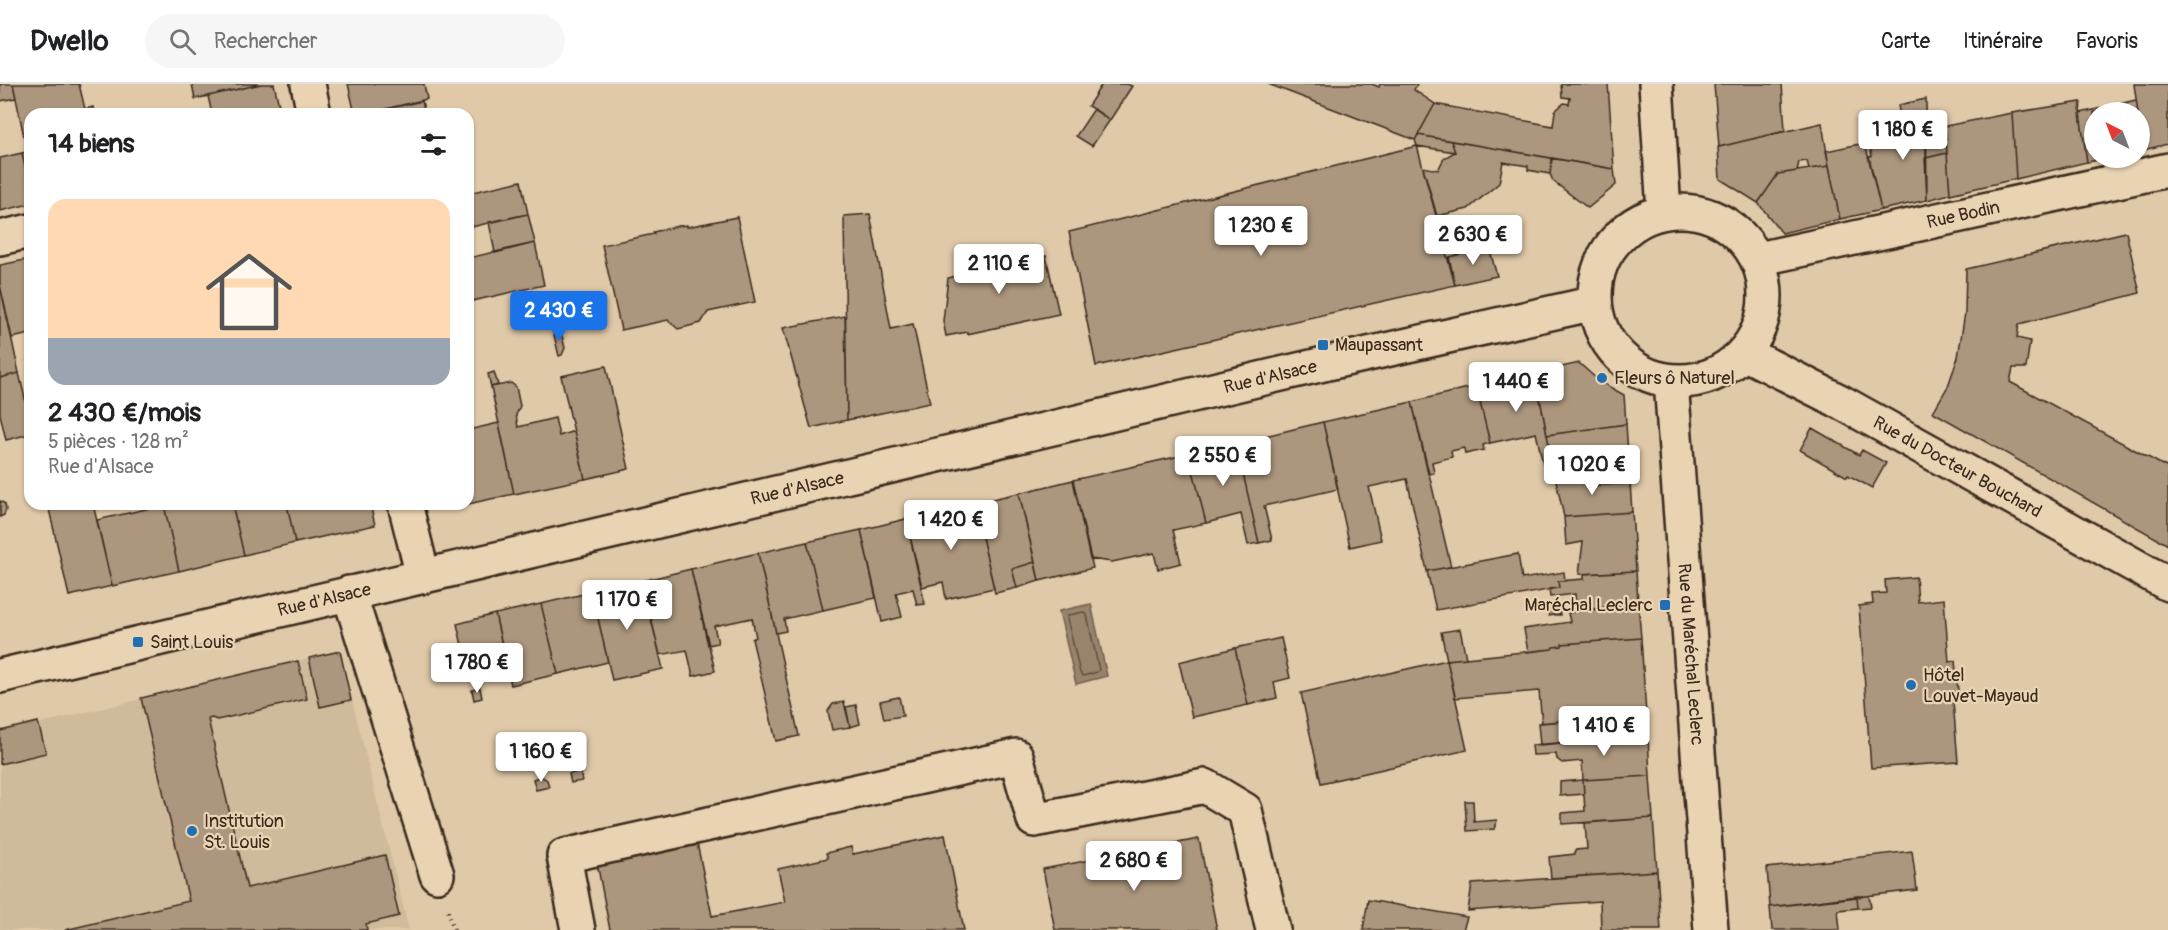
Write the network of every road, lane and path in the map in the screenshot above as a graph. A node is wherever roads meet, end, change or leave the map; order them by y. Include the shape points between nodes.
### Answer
1 (308, 84) edge
2 (1656, 84) edge
3 (314, 108) edge
4 (2168, 170) edge
5 (1664, 212) junction
6 (24, 232) edge
7 (0, 238) edge
8 (1758, 259) junction
9 (1595, 303) junction
10 (1744, 353) junction
11 (1671, 381) junction
12 (406, 510) edge
13 (423, 576) junction
14 (2168, 585) edge
15 (349, 593) junction
16 (0, 676) edge
17 (436, 875) dead end
18 (578, 930) edge
19 (1273, 930) edge
20 (1711, 930) edge

1 - 3 street
2 - 5 street
4 - 8 street, Rue Bodin
5 - 8 street via 1692,211 1719,219 1742,236
5 - 9 street via 1640,220 1610,248 1597,278
6 - 7 street
8 - 10 street via 1765,283 1765,308 1758,332
9 - 11 street via 1602,331 1619,356 1643,373
9 - 13 street, Rue d'Alsace
10 - 11 street via 1723,370 1698,380
10 - 14 street, Rue du Docteur Bouchard via 1841,402
11 - 20 street, Rue du Maréchal Leclerc
12 - 13 street
13 - 15 street, Rue d'Alsace
15 - 16 street, Rue d'Alsace
15 - 17 street
18 - 19 street via 564,856 1016,756 1034,820 1205,786 1245,810

